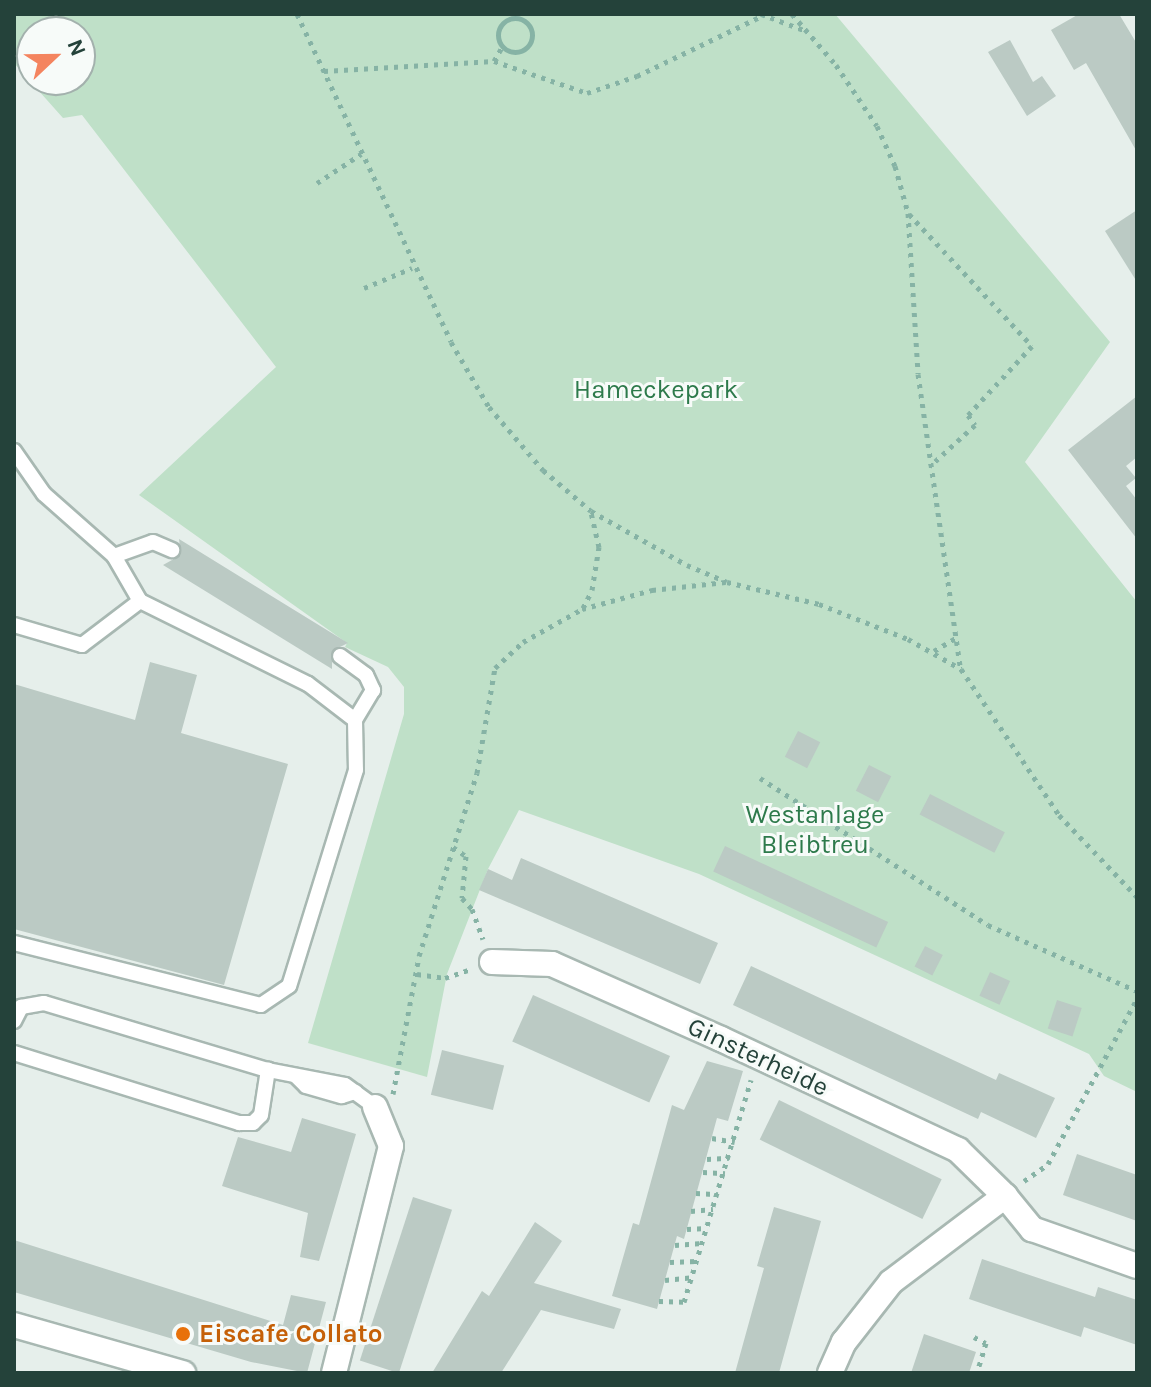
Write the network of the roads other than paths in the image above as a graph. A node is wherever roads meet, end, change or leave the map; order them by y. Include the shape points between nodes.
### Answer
1 (14, 451) edge
2 (172, 550) dead end
3 (114, 556) junction
4 (140, 601) junction
5 (14, 625) edge
6 (340, 656) dead end
7 (355, 720) junction
8 (14, 943) edge
9 (492, 962) road end
10 (14, 1021) edge
11 (14, 1053) edge
12 (268, 1070) junction
13 (365, 1100) joint
14 (1005, 1196) junction
15 (1137, 1266) edge
16 (14, 1325) edge
17 (183, 1373) edge
18 (334, 1373) edge
19 (830, 1373) edge

1 - 3 lane via 44,494
2 - 3 lane via 153,542
3 - 4 lane
4 - 5 lane via 82,645
4 - 7 lane via 308,684
6 - 7 lane via 366,675 373,690
7 - 8 lane via 356,770 289,986 261,1005
9 - 14 street, Ginsterheide via 552,964 757,1055 958,1150
10 - 12 lane via 21,1007 44,1003
11 - 12 lane via 239,1123 253,1123 261,1115
12 - 13 lane via 296,1076 306,1086
13 - 18 street via 391,1146
14 - 15 street, Ginsterheide via 1032,1229
14 - 19 street via 891,1282 844,1342
16 - 17 street

